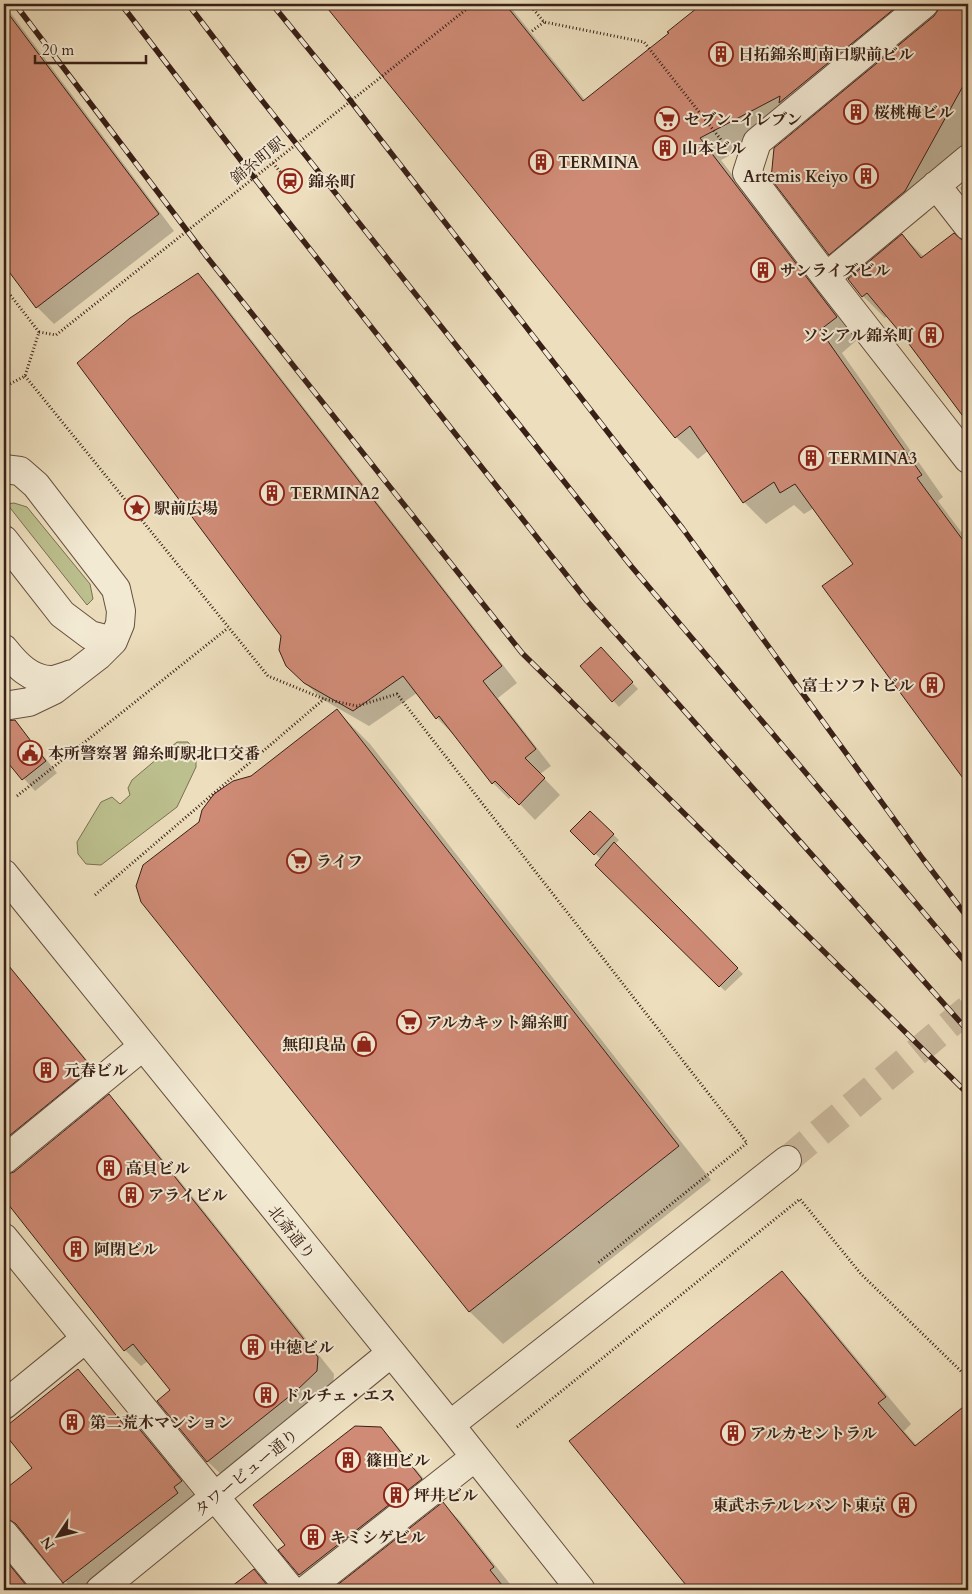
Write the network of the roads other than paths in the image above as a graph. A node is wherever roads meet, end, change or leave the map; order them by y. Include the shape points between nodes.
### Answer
1 (924, 4) edge
2 (968, 159) edge
3 (936, 186) junction
4 (968, 226) edge
5 (826, 277) junction
6 (968, 458) edge
7 (4, 469) edge
8 (4, 540) edge
9 (113, 641) junction
10 (4, 649) edge
11 (80, 671) junction
12 (4, 706) edge
13 (4, 874) edge
14 (142, 1047) junction
15 (4, 1160) edge
16 (786, 1160) tunnel mouth
17 (4, 1238) edge
18 (85, 1339) junction
19 (391, 1353) junction
20 (4, 1405) edge
21 (450, 1425) junction
22 (475, 1457) junction
23 (214, 1497) junction
24 (4, 1534) edge
25 (50, 1590) edge
26 (100, 1590) edge
27 (291, 1590) edge
28 (306, 1590) edge
29 (581, 1590) edge

1 - 5 street via 757,142 747,173
2 - 3 street
3 - 4 street
3 - 5 street
5 - 6 street
7 - 9 street via 20,471 36,485 116,589 121,611
8 - 9 street via 62,614 90,635
9 - 11 street
10 - 11 street via 16,664 38,679 54,680
11 - 12 street via 54,690 29,702
13 - 14 street, 北斎通り
14 - 15 street
14 - 19 street, 北斎通り
16 - 21 street
17 - 18 street
18 - 20 street
18 - 23 street
19 - 21 street, 北斎通り
19 - 23 street, タワービュー通り
21 - 22 street, 北斎通り
22 - 28 street
22 - 29 street, 北斎通り
23 - 26 street, タワービュー通り
23 - 27 street
24 - 25 street

